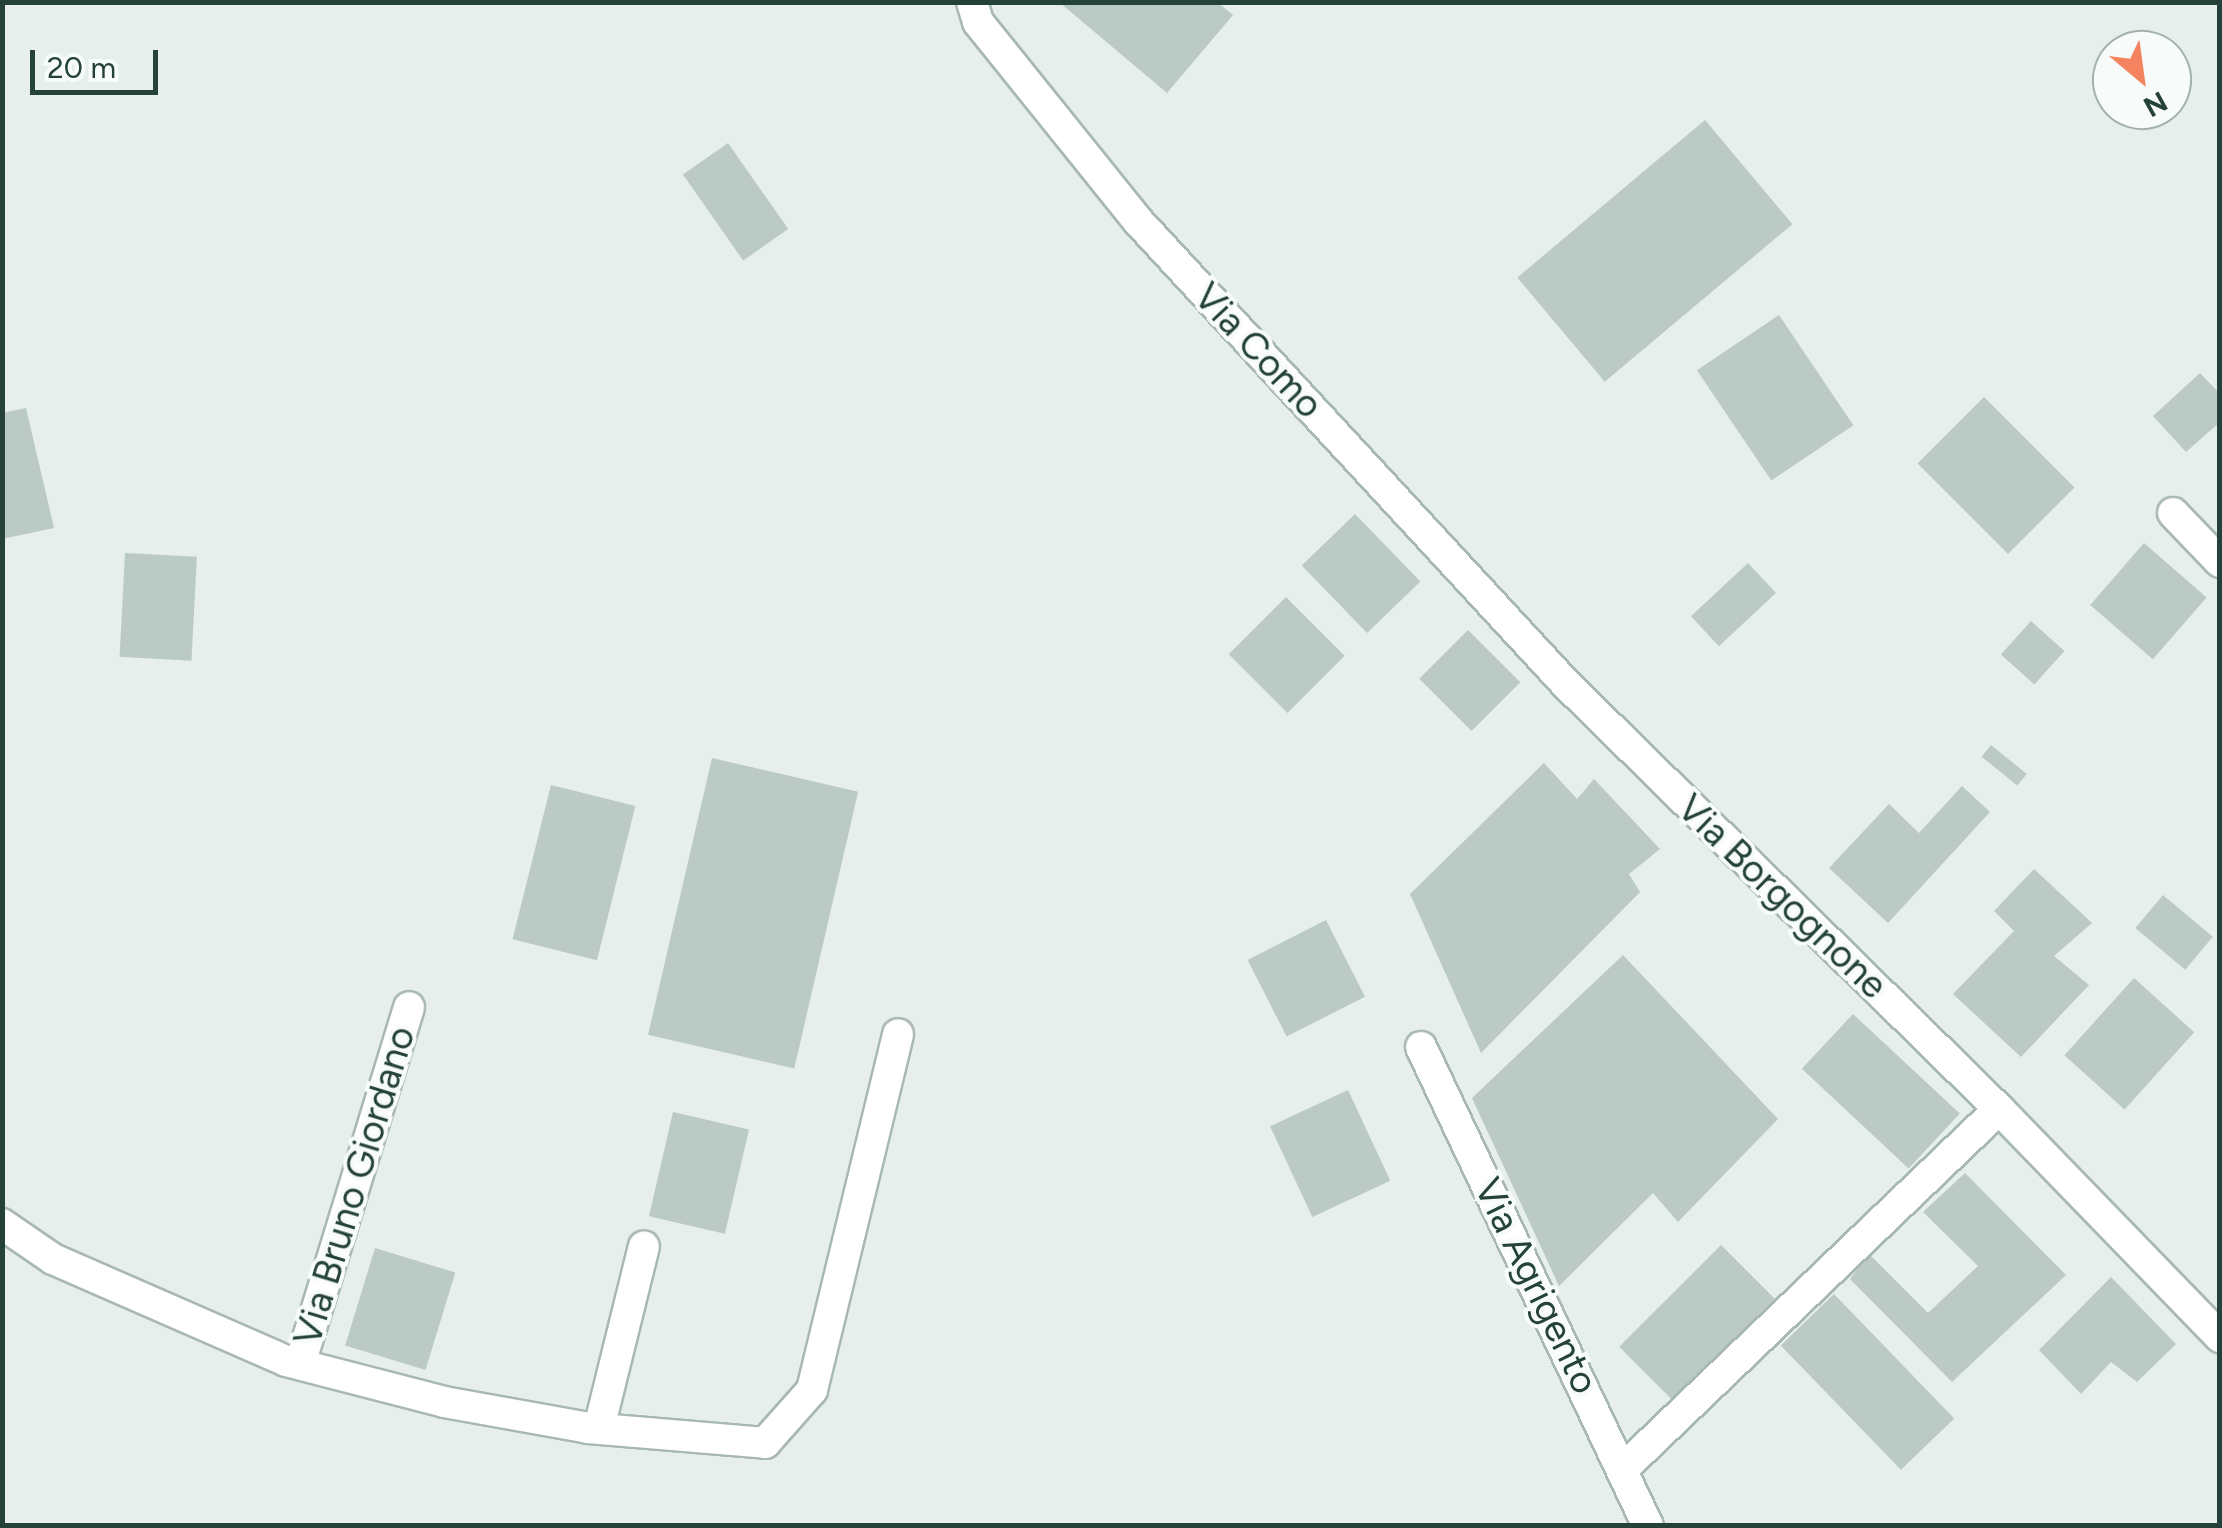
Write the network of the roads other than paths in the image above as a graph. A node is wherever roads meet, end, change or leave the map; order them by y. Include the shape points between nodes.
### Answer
1 (972, 2) edge
2 (2173, 512) dead end
3 (2220, 562) edge
4 (1566, 684) joint
5 (410, 1007) dead end
6 (898, 1034) dead end
7 (1421, 1048) dead end
8 (1999, 1109) junction
9 (2, 1224) edge
10 (644, 1246) dead end
11 (2220, 1337) edge
12 (300, 1364) junction
13 (598, 1428) junction
14 (1624, 1468) junction
15 (1648, 1526) edge

1 - 4 street, Via Como via 978,22 1138,221
2 - 3 street
4 - 8 street, Via Borgognone
5 - 12 street, Via Bruno Giordano
6 - 13 street, Via Bruno Giordano via 812,1390 765,1443
7 - 14 street, Via Agrigento
8 - 11 street, Via Borgognone
8 - 14 street
9 - 12 street, Via Bruno Giordano via 52,1259
10 - 13 street
12 - 13 street, Via Bruno Giordano via 444,1402
14 - 15 street, Via Agrigento

